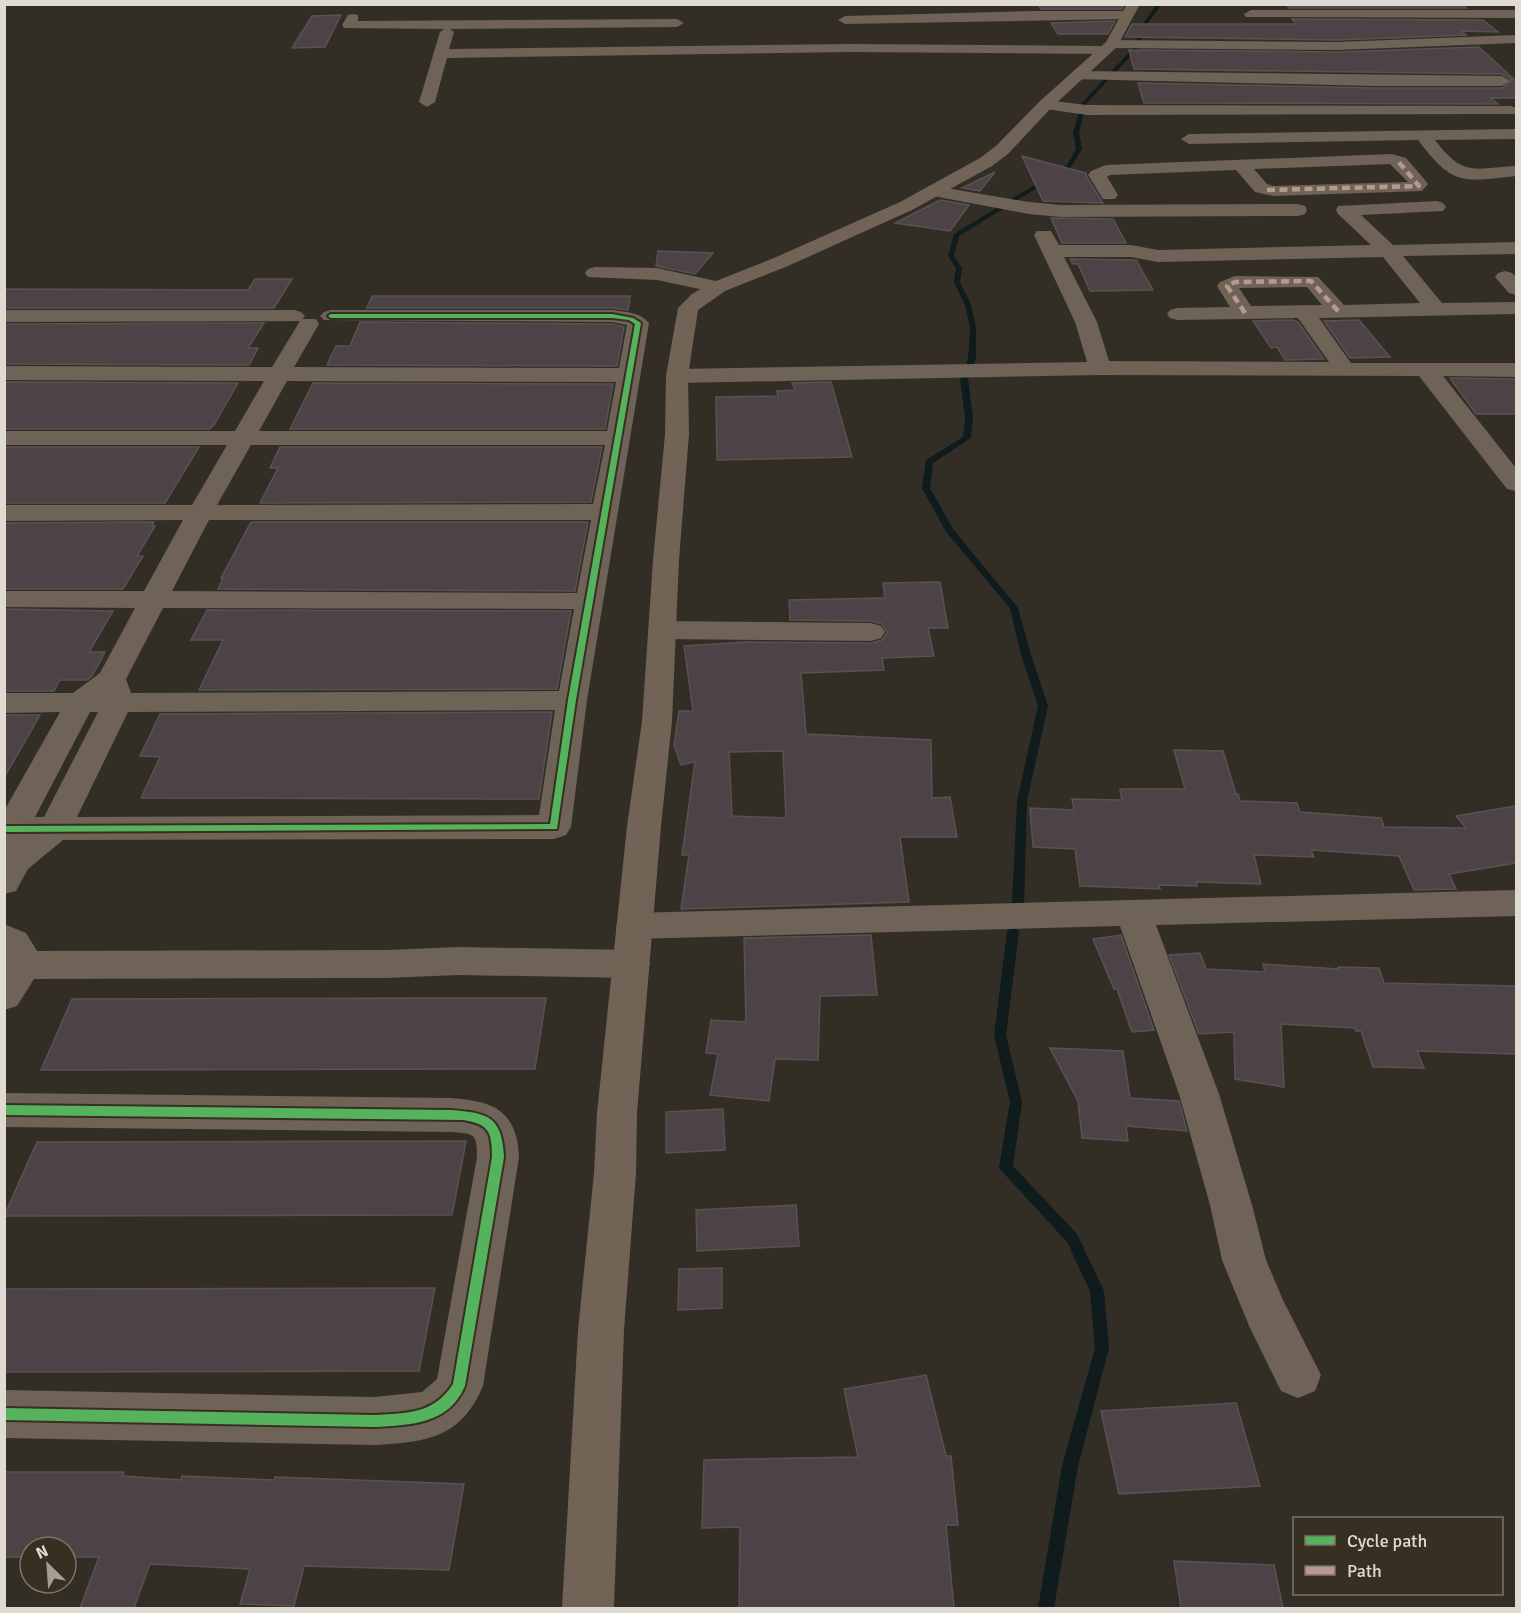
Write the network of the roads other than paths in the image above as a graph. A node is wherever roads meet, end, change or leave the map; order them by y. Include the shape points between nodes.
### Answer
1 (1479, 4) edge
2 (1251, 9) edge
3 (1490, 14) junction
4 (1516, 14) edge
5 (353, 18) dead end
6 (452, 19) junction
7 (845, 20) dead end
8 (676, 23) dead end
9 (1343, 25) dead end
10 (1516, 38) edge
11 (1269, 45) junction
12 (1372, 45) junction
13 (1111, 48) edge
14 (441, 54) junction
15 (1502, 81) dead end
16 (427, 102) dead end
17 (1054, 106) junction
18 (1174, 111) junction
19 (1510, 111) dead end
20 (1516, 134) edge
21 (1422, 135) junction
22 (1189, 139) junction
23 (1516, 157) edge
24 (1441, 159) junction
25 (1240, 165) junction
26 (1208, 166) junction
27 (1516, 171) edge
28 (934, 191) junction
29 (1109, 195) dead end
30 (1020, 206) junction
31 (1437, 207) dead end
32 (1345, 210) junction
33 (1516, 248) edge
34 (1053, 251) junction
35 (1388, 251) junction
36 (595, 273) dead end
37 (718, 287) junction
38 (1516, 308) edge
39 (1436, 309) junction
40 (1339, 312) junction
41 (1245, 313) junction
42 (1305, 313) junction
43 (1177, 314) dead end
44 (4, 316) edge
45 (311, 318) junction
46 (1100, 368) junction
47 (1346, 370) junction
48 (1516, 370) edge
49 (1427, 371) junction
50 (4, 373) edge
51 (281, 374) junction
52 (628, 375) junction
53 (677, 376) junction
54 (4, 438) edge
55 (244, 438) junction
56 (618, 438) junction
57 (1516, 484) edge
58 (604, 512) junction
59 (4, 513) edge
60 (200, 513) junction
61 (4, 599) edge
62 (153, 600) junction
63 (589, 602) junction
64 (662, 630) junction
65 (871, 632) dead end
66 (115, 690) junction
67 (572, 700) junction
68 (4, 703) edge
69 (80, 703) junction
70 (54, 830) junction
71 (9, 851) edge
72 (1516, 903) edge
73 (1133, 913) junction
74 (634, 926) junction
75 (13, 951) edge
76 (632, 964) junction
77 (4, 996) edge
78 (4, 1110) edge
79 (1298, 1375) dead end
80 (4, 1414) edge
81 (588, 1608) edge

1 - 3 street
2 - 3 street
2 - 11 street
3 - 4 street
3 - 10 street
5 - 6 street via 349,25
6 - 8 street
6 - 14 street
7 - 13 street
9 - 12 street
10 - 12 street
11 - 12 street
11 - 13 street
13 - 14 street
13 - 15 street via 1374,81
13 - 17 main road
14 - 16 street
17 - 18 street
17 - 28 main road via 986,162
18 - 19 street
18 - 22 street
20 - 21 street
21 - 22 street
21 - 24 street
22 - 26 street
23 - 24 street
24 - 27 street via 1451,170 1463,173
25 - 25 street via 1392,159 1400,162 1419,184 1273,191 1260,188
25 - 26 street
26 - 29 street via 1106,170 1097,175
28 - 30 street
28 - 37 main road via 782,262
30 - 32 street via 1061,211
30 - 34 street
31 - 32 street
32 - 35 street
33 - 35 street
34 - 35 street via 1131,251 1158,256
34 - 46 street via 1086,322
35 - 39 street
36 - 37 street via 657,274
37 - 53 main road via 688,308
38 - 39 street
39 - 40 street
40 - 41 street via 1311,281 1229,284
40 - 42 street
41 - 42 street
41 - 43 street
42 - 47 street
44 - 45 street
45 - 51 street
45 - 52 street via 631,319 639,328
46 - 47 street
46 - 53 street
47 - 49 street
48 - 49 street
49 - 57 street
50 - 51 street
51 - 52 street
51 - 55 street
52 - 56 street
53 - 64 main road via 677,434
54 - 55 street
55 - 56 street
55 - 60 street
56 - 58 street
58 - 60 street
58 - 63 street
59 - 60 street
60 - 62 street
61 - 62 street
62 - 63 street
62 - 66 street
63 - 67 street
64 - 65 street
64 - 74 main road via 657,721
66 - 67 street
66 - 69 street
66 - 70 street
67 - 70 street via 554,827
68 - 69 street
69 - 71 street
70 - 71 street
72 - 73 street
73 - 74 street
73 - 79 street via 1199,1094 1244,1260
74 - 76 main road
75 - 76 street via 373,964
75 - 77 street via 17,980
76 - 81 main road via 601,1330
78 - 80 street via 451,1115 487,1122 494,1127 498,1140 459,1386 446,1405 434,1413 409,1419 375,1420

